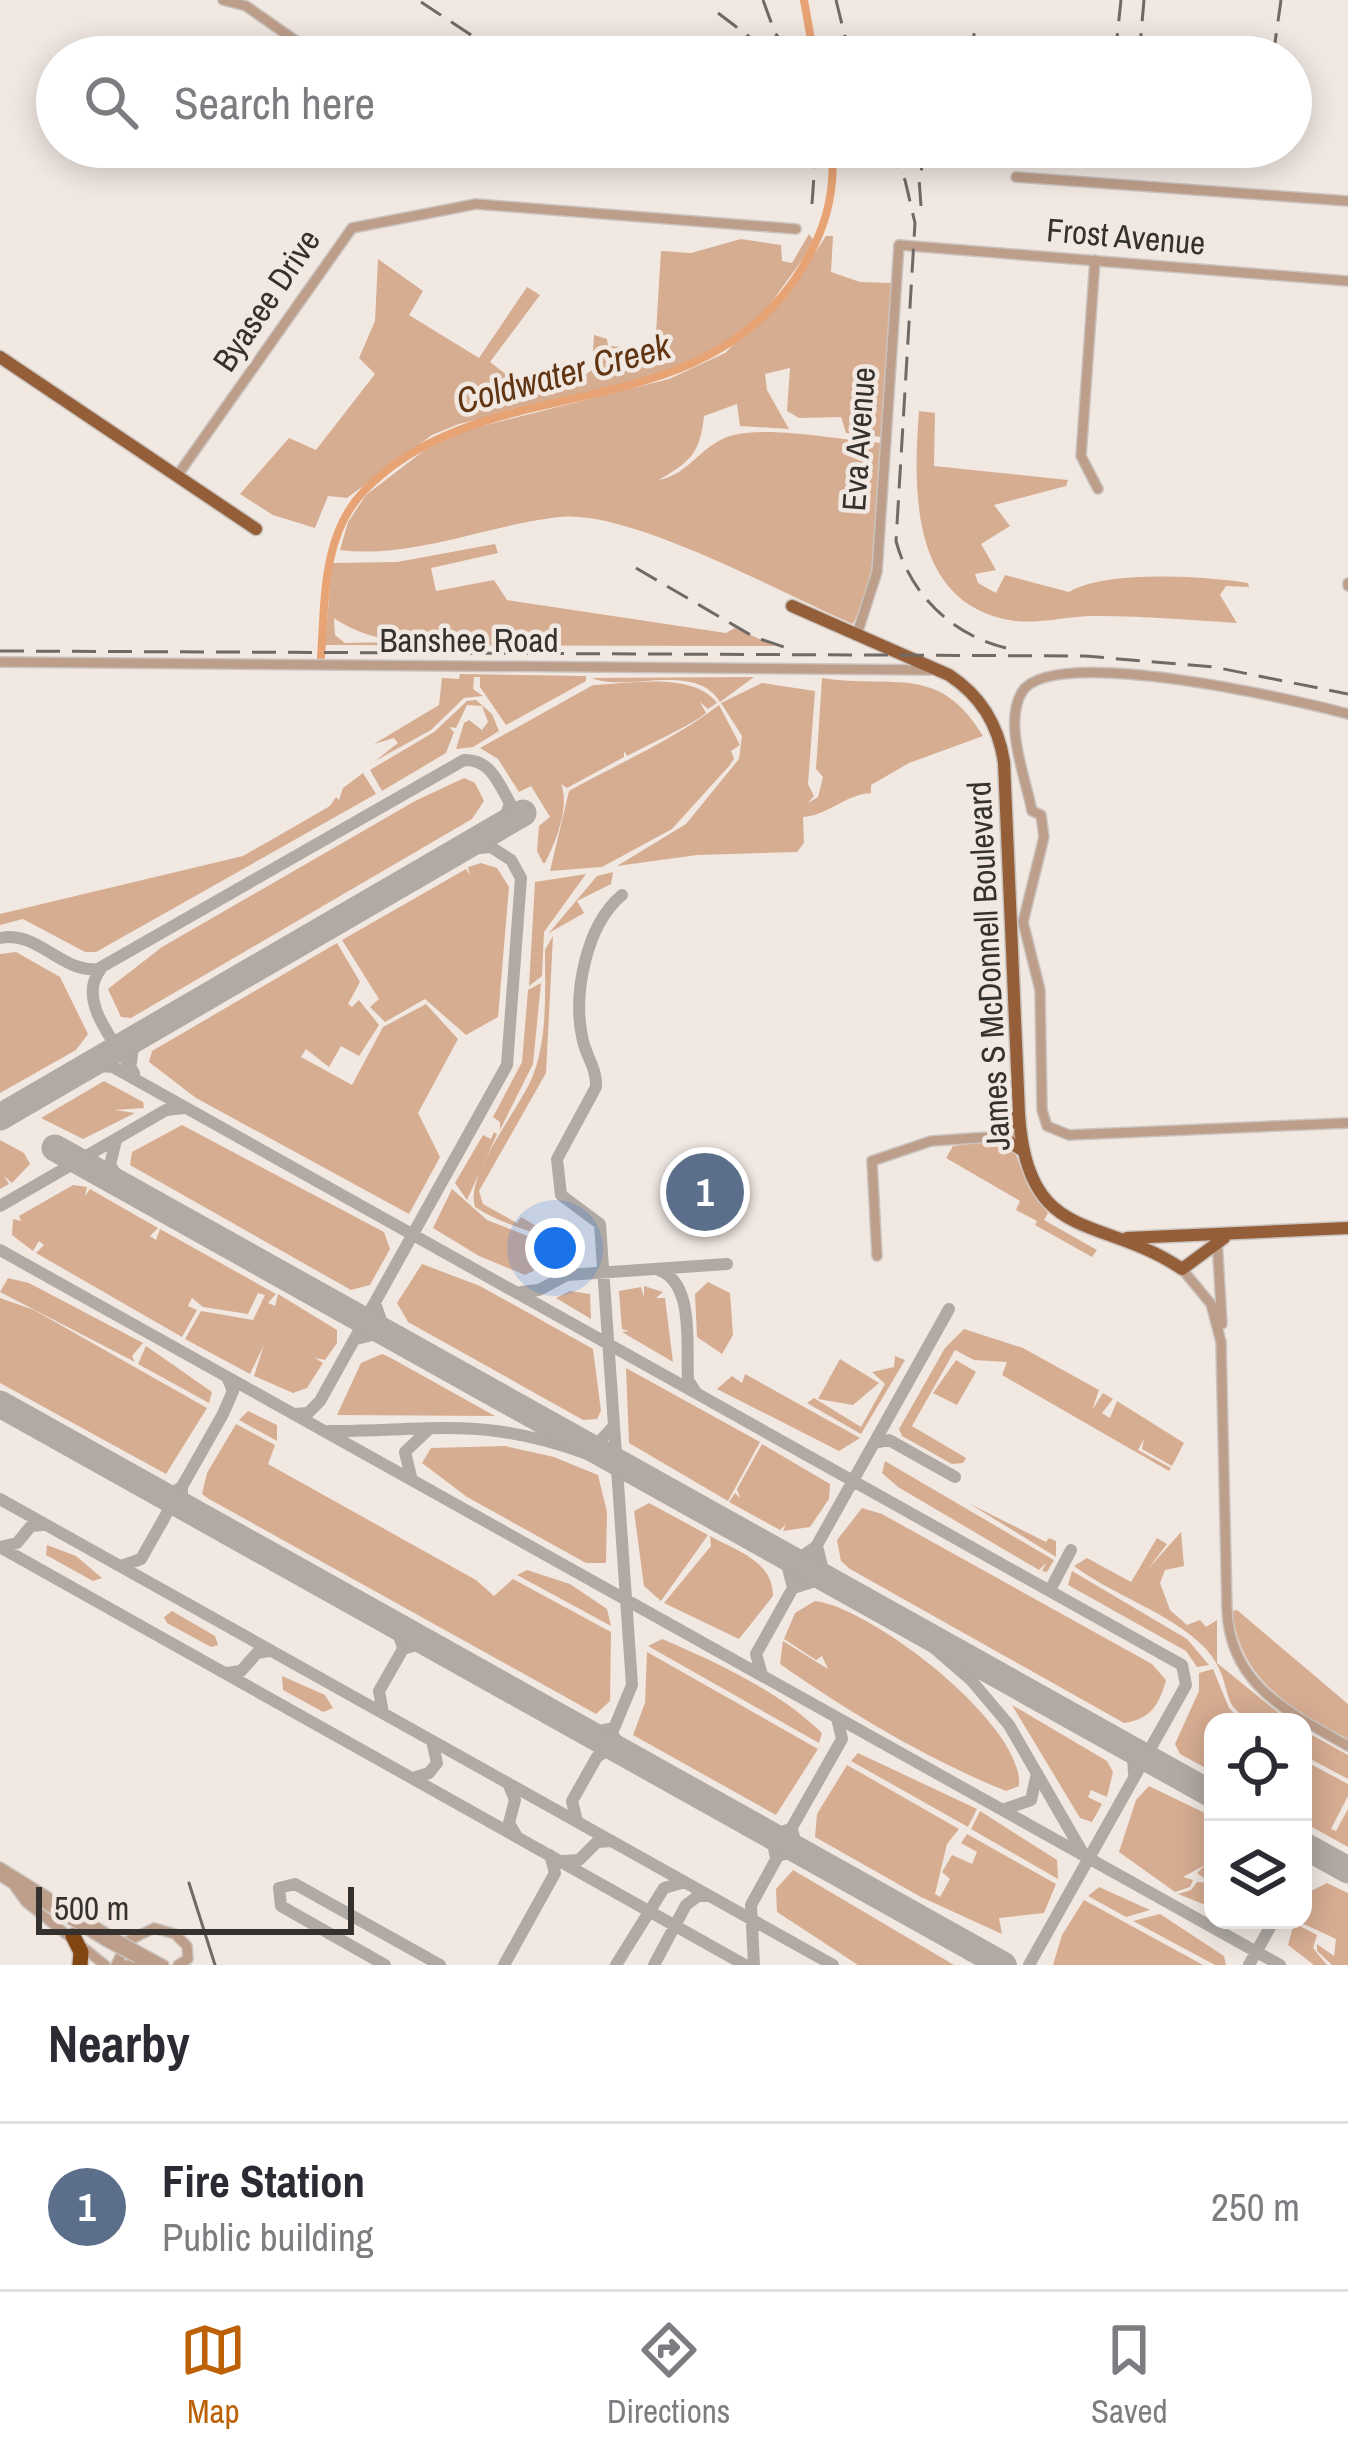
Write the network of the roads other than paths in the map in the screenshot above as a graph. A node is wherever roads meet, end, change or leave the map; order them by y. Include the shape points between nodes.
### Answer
1 (224, 0) edge
2 (289, 36) edge
3 (1016, 177) dead end
4 (1348, 202) edge
5 (796, 229) dead end
6 (899, 245) joint
7 (1095, 260) junction
8 (1348, 281) edge
9 (0, 357) edge
10 (177, 476) junction
11 (1098, 489) dead end
12 (256, 529) dead end
13 (791, 606) dead end
14 (856, 634) junction
15 (0, 662) edge
16 (904, 663) junction
17 (1348, 714) edge
18 (1018, 1114) junction
19 (1348, 1123) edge
20 (1020, 1135) junction
21 (999, 1136) junction
22 (1022, 1150) junction
23 (1348, 1228) edge
24 (1102, 1235) junction
25 (1220, 1242) junction
26 (878, 1256) dead end
27 (1182, 1269) junction
28 (1221, 1342) junction
29 (1348, 1746) edge
30 (0, 1867) edge
31 (0, 1876) edge
32 (13, 1884) junction
33 (73, 1936) junction
34 (107, 1937) junction
35 (138, 1958) edge
36 (80, 1965) edge
37 (105, 1965) edge
38 (117, 1965) edge
39 (149, 1965) edge
40 (165, 1965) edge
41 (178, 1965) edge

1 - 2 street
3 - 4 street
5 - 10 street, Byasee Drive via 476,204 352,228
6 - 7 street, Frost Avenue
6 - 14 street, Eva Avenue via 877,572
7 - 8 street, Frost Avenue
7 - 11 street via 1081,456
9 - 10 main road
10 - 12 main road
13 - 14 main road, James S McDonnell Boulevard
14 - 16 main road, James S McDonnell Boulevard
15 - 16 street, Banshee Road
16 - 18 main road, James S McDonnell Boulevard via 938,670 977,698 1003,754
17 - 19 street via 1190,681 1044,676 1018,701 1018,748 1044,837 1024,922 1040,990 1047,1126 1069,1135
18 - 20 main road, James S McDonnell Boulevard
18 - 21 main road
20 - 21 street
20 - 22 main road, James S McDonnell Boulevard
21 - 22 main road
21 - 26 street via 931,1141 872,1161
22 - 24 main road, James S McDonnell Boulevard via 1048,1201
23 - 25 main road
24 - 25 main road
24 - 27 main road, James S McDonnell Boulevard
25 - 27 main road via 1194,1249
25 - 28 street
27 - 28 street via 1211,1304
28 - 29 street via 1232,1646 1270,1700
30 - 34 street
31 - 32 street
32 - 33 street
32 - 34 street
33 - 36 highway
33 - 37 street
34 - 35 street, bridge
35 - 38 street
35 - 39 street
35 - 40 street
38 - 41 street via 128,1941 154,1928 188,1946 188,1959

